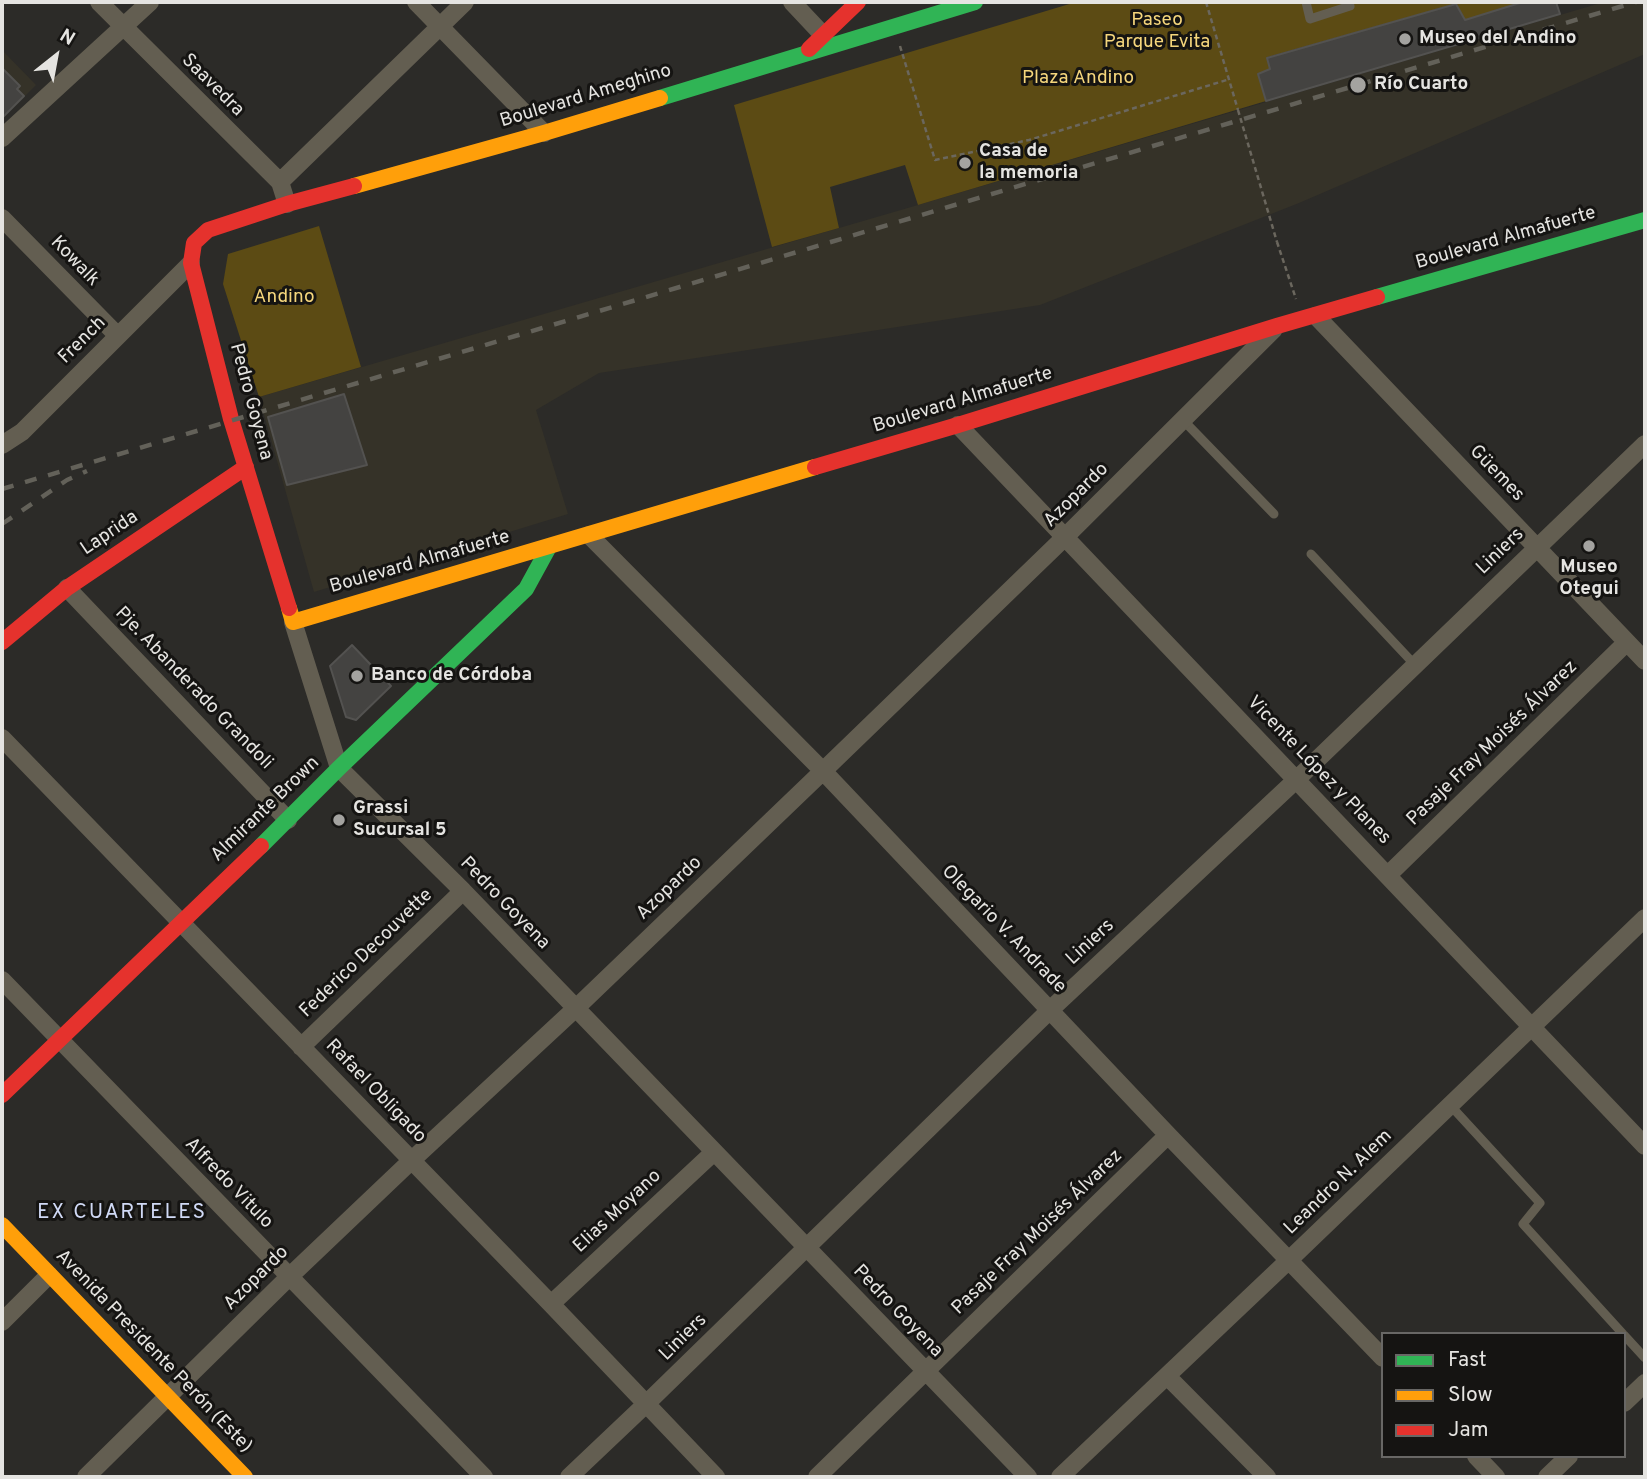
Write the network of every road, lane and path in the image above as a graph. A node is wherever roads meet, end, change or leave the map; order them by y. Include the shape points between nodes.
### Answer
1 (99, 2) edge
2 (150, 2) edge
3 (416, 2) edge
4 (465, 2) edge
5 (792, 2) edge
6 (858, 2) edge
7 (975, 2) edge
8 (1206, 2) edge
9 (1306, 2) edge
10 (1349, 2) edge
11 (123, 26) junction
12 (439, 26) junction
13 (823, 35) junction
14 (899, 43) dead end
15 (805, 53) junction
16 (1230, 79) junction
17 (544, 133) junction
18 (2, 138) edge
19 (279, 182) junction
20 (287, 204) junction
21 (2, 218) edge
22 (1645, 220) edge
23 (191, 262) junction
24 (1309, 318) junction
25 (1277, 326) junction
26 (117, 335) junction
27 (1183, 420) junction
28 (958, 425) junction
29 (1645, 444) edge
30 (2, 445) edge
31 (246, 467) junction
32 (1274, 514) dead end
33 (589, 536) junction
34 (1065, 537) junction
35 (549, 547) junction
36 (1536, 547) junction
37 (1311, 554) dead end
38 (66, 588) junction
39 (293, 622) junction
40 (2, 642) edge
41 (1627, 642) junction
42 (1645, 661) edge
43 (1415, 665) junction
44 (2, 737) edge
45 (339, 768) junction
46 (823, 771) junction
47 (1297, 779) junction
48 (288, 820) junction
49 (1388, 875) junction
50 (463, 891) junction
51 (1645, 918) edge
52 (180, 922) junction
53 (2, 980) edge
54 (576, 1009) junction
55 (1050, 1010) junction
56 (1532, 1026) junction
57 (60, 1039) junction
58 (301, 1047) junction
59 (2, 1095) edge
60 (1450, 1105) junction
61 (1168, 1135) junction
62 (1645, 1146) edge
63 (714, 1152) junction
64 (412, 1160) junction
65 (2, 1225) edge
66 (806, 1247) junction
67 (1289, 1260) junction
68 (49, 1275) junction
69 (289, 1277) junction
70 (551, 1304) junction
71 (2, 1322) edge
72 (1622, 1332) edge
73 (1626, 1336) edge
74 (1381, 1356) edge
75 (1645, 1358) edge
76 (926, 1372) junction
77 (1167, 1376) junction
78 (1645, 1383) edge
79 (167, 1398) junction
80 (1626, 1401) edge
81 (646, 1405) junction
82 (1478, 1458) edge
83 (1567, 1458) edge
84 (86, 1477) edge
85 (245, 1477) edge
86 (484, 1477) edge
87 (569, 1477) edge
88 (716, 1477) edge
89 (817, 1477) edge
90 (1028, 1477) edge
91 (1060, 1477) edge
92 (1267, 1477) edge
93 (1496, 1477) edge
94 (1547, 1477) edge

1 - 11 street, Saavedra
2 - 11 street
3 - 12 street
4 - 12 street
5 - 13 street
6 - 13 main road
7 - 15 main road, Boulevard Ameghino
8 - 16 path
9 - 10 lane via 1311,19 1350,6
11 - 18 street
11 - 19 street, Saavedra
12 - 17 street
12 - 19 street
13 - 15 main road
14 - 16 path via 935,160 1029,140
15 - 17 main road, Boulevard Ameghino
16 - 24 path, bridge via 1277,242
17 - 20 main road, Boulevard Ameghino
19 - 20 street, Saavedra
20 - 23 main road, Boulevard Ameghino via 208,230 194,243
21 - 26 street, Kowalk
22 - 24 main road, Boulevard Almafuerte
23 - 26 street, French
23 - 31 main road, Pedro Goyena
24 - 25 main road, Boulevard Almafuerte
24 - 36 street, Güemes
25 - 27 street, Azopardo
25 - 28 main road, Boulevard Almafuerte
26 - 30 street, French via 22,432
27 - 32 lane
27 - 34 street, Azopardo
28 - 33 main road, Boulevard Almafuerte
28 - 34 street, Vicente López y Planes
29 - 36 street, Liniers
31 - 38 main road, Laprida
31 - 39 main road, Pedro Goyena
33 - 35 main road, Boulevard Almafuerte
33 - 46 street, Olegario V. Andrade
34 - 46 street, Azopardo
34 - 47 street, Vicente López y Planes
35 - 39 main road, Boulevard Almafuerte
35 - 45 main road, Almirante Brown via 526,589
36 - 41 street, Güemes
36 - 43 street, Liniers
37 - 43 lane
38 - 40 main road, Laprida
38 - 48 street, Pje. Abanderado Grandoli
39 - 45 street, Pedro Goyena
41 - 42 street, Güemes
41 - 49 street, Pasaje Fray Moisés Álvarez
43 - 47 street, Liniers
44 - 52 street, Rafael Obligado
45 - 48 main road, Almirante Brown
45 - 50 street, Pedro Goyena
46 - 54 street, Azopardo
46 - 55 street, Olegario V. Andrade
47 - 49 street, Vicente López y Planes
47 - 55 street, Liniers
48 - 52 main road, Almirante Brown
49 - 56 street, Vicente López y Planes
50 - 54 street, Pedro Goyena
50 - 58 street, Federico Decouvette
51 - 56 street, Leandro N. Alem
52 - 57 main road, Almirante Brown
52 - 58 street, Rafael Obligado
53 - 57 street, Alfredo Vitulo
54 - 63 street, Pedro Goyena
54 - 64 street, Azopardo
55 - 61 street, Olegario V. Andrade
55 - 66 street, Liniers
56 - 60 street, Leandro N. Alem
56 - 62 street, Vicente López y Planes
57 - 59 main road, Almirante Brown
57 - 69 street, Alfredo Vitulo
58 - 64 street, Rafael Obligado
60 - 67 street, Leandro N. Alem
60 - 72 lane via 1540,1203 1523,1224
61 - 67 street, Olegario V. Andrade
61 - 76 street, Pasaje Fray Moisés Álvarez
63 - 66 street, Pedro Goyena
63 - 70 street, Elias Moyano
64 - 69 street, Azopardo
64 - 70 street, Rafael Obligado
65 - 68 main road, Avenida Presidente Perón (Este)
66 - 76 street, Pedro Goyena
66 - 81 street, Liniers
67 - 74 street, Olegario V. Andrade
67 - 77 street, Leandro N. Alem
68 - 71 street
68 - 79 main road, Avenida Presidente Perón (Este)
69 - 79 street, Azopardo
69 - 86 street, Alfredo Vitulo
70 - 81 street, Rafael Obligado
73 - 75 lane
76 - 89 street, Pasaje Fray Moisés Álvarez
76 - 90 street, Pedro Goyena
77 - 91 street, Leandro N. Alem
77 - 92 street
78 - 80 street
79 - 84 street, Azopardo
79 - 85 main road, Avenida Presidente Perón (Este)
81 - 87 street, Liniers
81 - 88 street, Rafael Obligado
82 - 93 street
83 - 94 street

